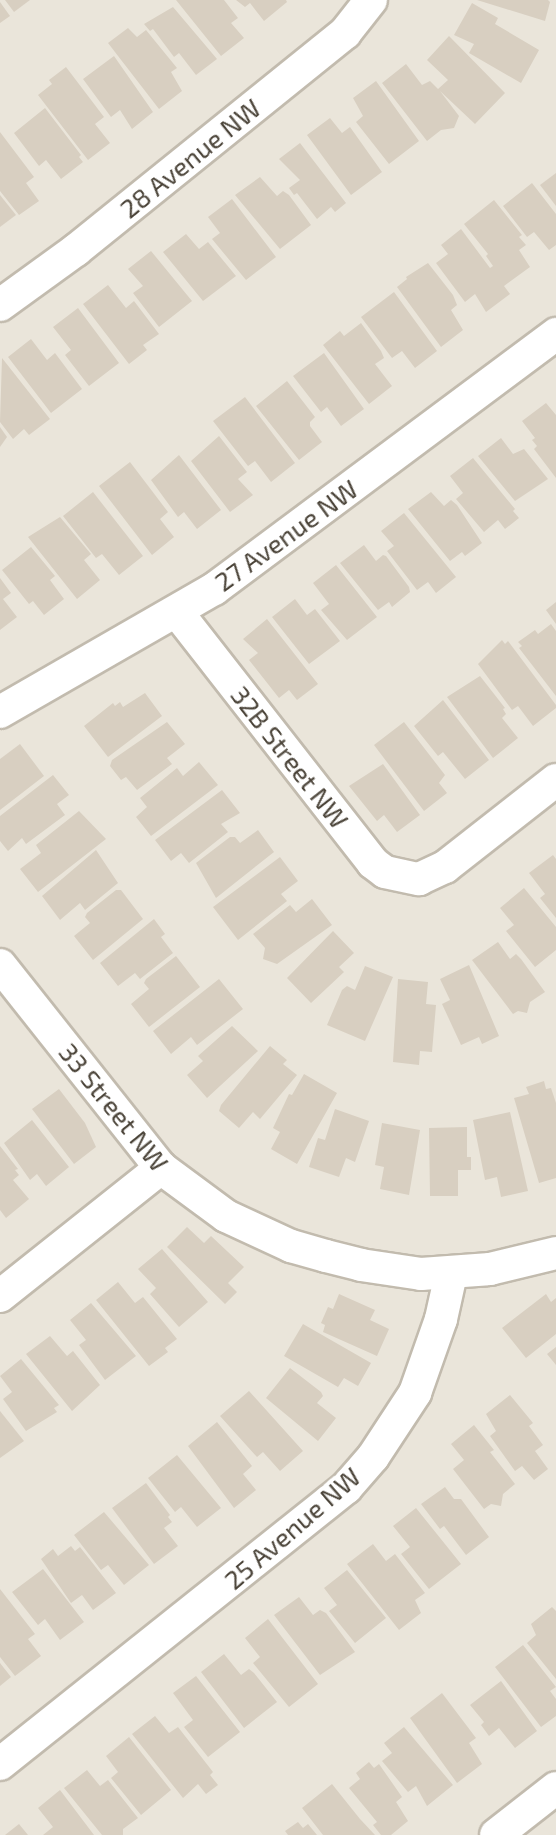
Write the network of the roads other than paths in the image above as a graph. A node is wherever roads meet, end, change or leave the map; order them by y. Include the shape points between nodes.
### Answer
1 (371, 0) edge
2 (0, 304) edge
3 (556, 334) edge
4 (177, 612) junction
5 (0, 712) edge
6 (556, 780) edge
7 (0, 965) edge
8 (161, 1168) junction
9 (556, 1253) edge
10 (452, 1273) junction
11 (0, 1296) edge
12 (0, 1764) edge
13 (556, 1788) edge
14 (496, 1835) edge

1 - 2 street, 28 Avenue NW via 345,33 76,250
3 - 4 street, 27 Avenue NW
4 - 5 street, 27 Avenue NW
4 - 6 street, 32B Street NW via 373,863 402,878 419,879 445,867
7 - 8 street, 33 Street NW
8 - 10 street, 33 Street NW via 226,1216 291,1246 361,1265 421,1274
8 - 11 street
9 - 10 street
10 - 12 street, 25 Avenue NW via 415,1393 373,1457 346,1488
13 - 14 street

